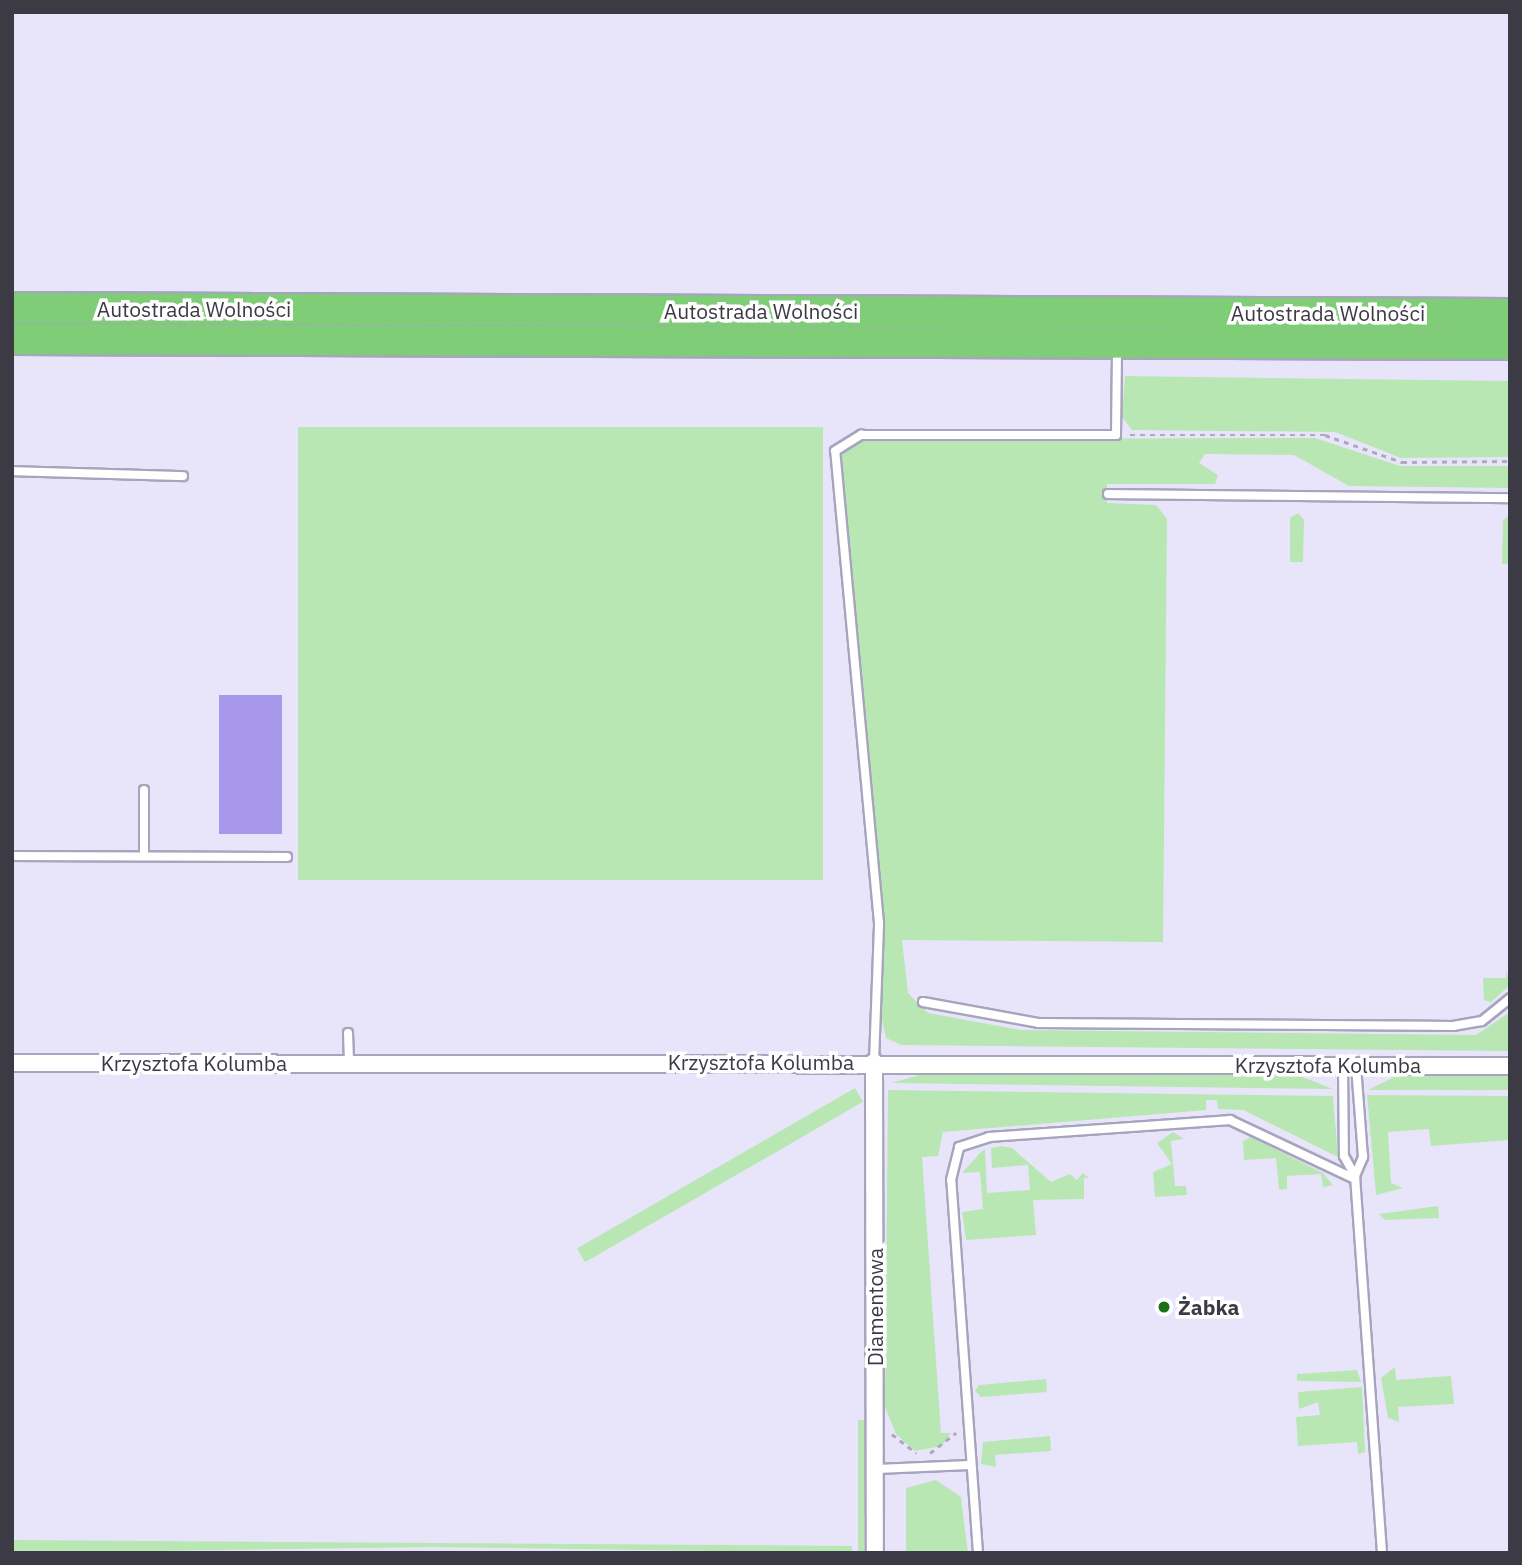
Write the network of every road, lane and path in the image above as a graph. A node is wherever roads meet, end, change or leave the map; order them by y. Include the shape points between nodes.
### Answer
1 (12, 308) edge
2 (1510, 314) edge
3 (12, 339) edge
4 (1117, 342) junction
5 (1510, 344) edge
6 (1116, 435) junction
7 (1510, 461) edge
8 (12, 471) edge
9 (183, 476) dead end
10 (1108, 494) dead end
11 (1510, 498) edge
12 (144, 790) dead end
13 (12, 856) edge
14 (144, 856) junction
15 (287, 857) dead end
16 (1510, 998) edge
17 (923, 1002) dead end
18 (348, 1033) dead end
19 (874, 1062) junction
20 (12, 1063) edge
21 (349, 1063) junction
22 (1350, 1066) junction
23 (1510, 1066) edge
24 (1355, 1178) junction
25 (890, 1427) dead end
26 (954, 1433) dead end
27 (971, 1465) junction
28 (875, 1469) junction
29 (875, 1553) edge
30 (978, 1553) edge
31 (1382, 1553) edge

1 - 2 highway, Autostrada Wolności
3 - 4 highway, Autostrada Wolności
4 - 5 highway, Autostrada Wolności
4 - 6 lane
6 - 7 path via 1325,435 1402,462
6 - 19 lane via 861,435 835,451 879,923
8 - 9 lane
10 - 11 lane
12 - 14 lane
13 - 14 lane
14 - 15 lane
16 - 17 lane via 1482,1021 1453,1026 1038,1023
18 - 21 lane
19 - 21 street, Krzysztofa Kolumba
19 - 22 street, Krzysztofa Kolumba
19 - 28 street, Diamentowa
20 - 21 street, Krzysztofa Kolumba
22 - 23 street, Krzysztofa Kolumba
22 - 24 lane via 1363,1157
22 - 24 lane via 1344,1156
24 - 27 lane via 1245,1124 1222,1119 989,1137 959,1147 951,1180
24 - 31 lane
25 - 26 path via 901,1445 918,1454 943,1449
27 - 28 lane
27 - 30 lane
28 - 29 street, Diamentowa

